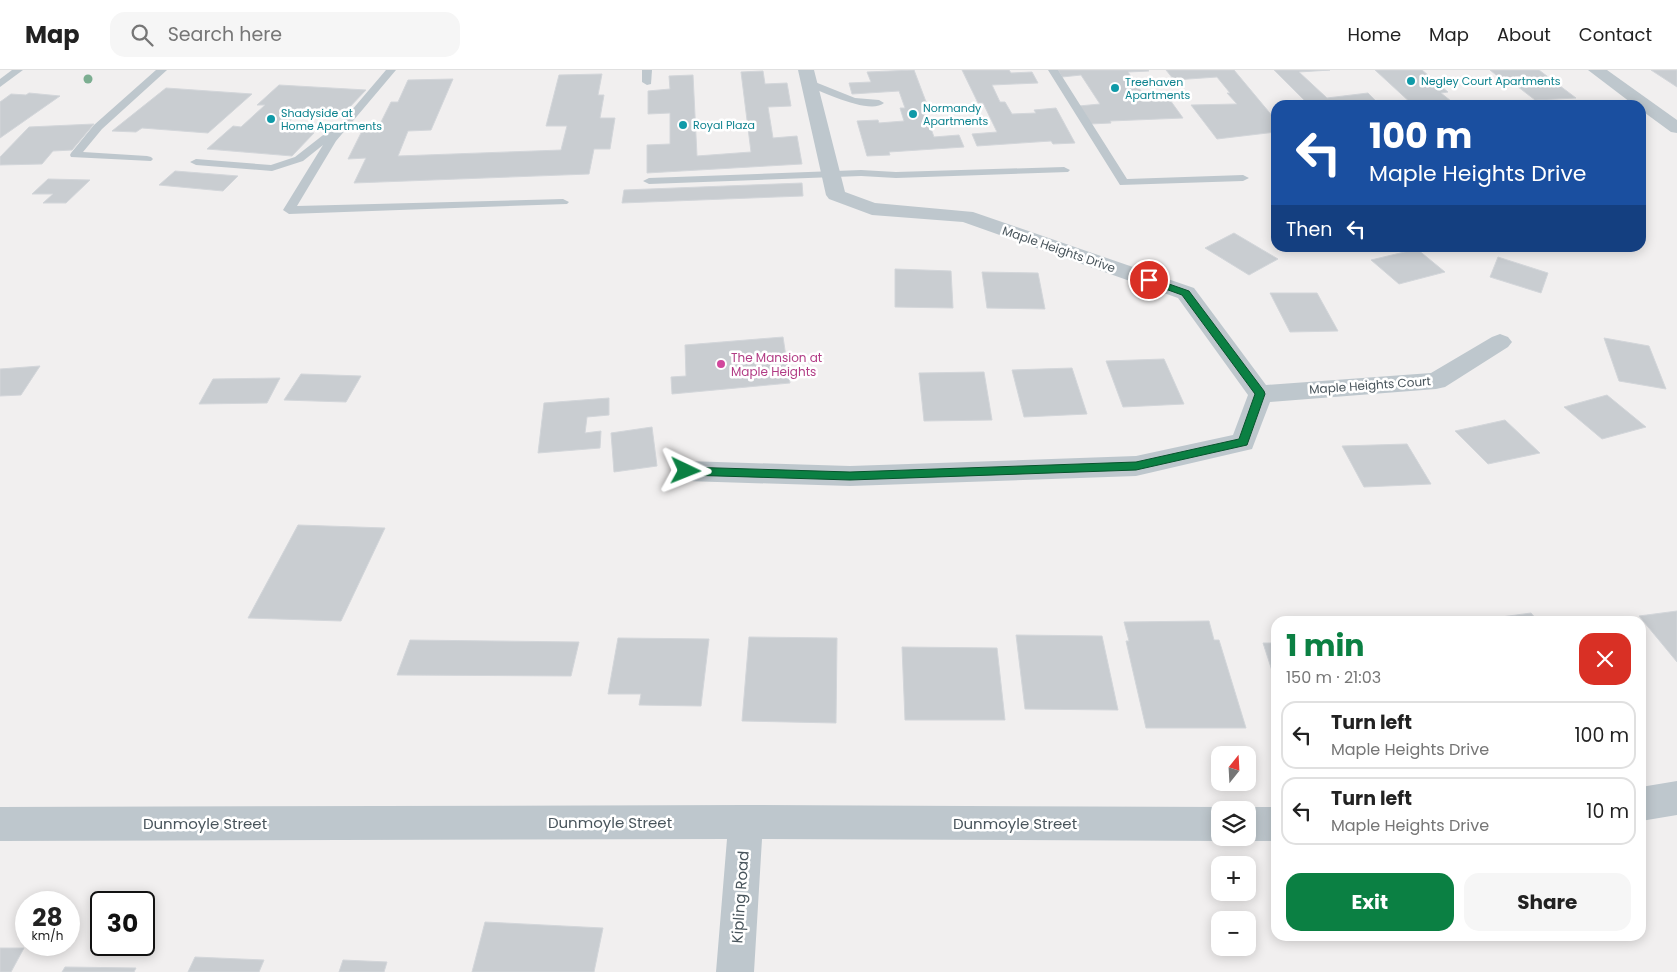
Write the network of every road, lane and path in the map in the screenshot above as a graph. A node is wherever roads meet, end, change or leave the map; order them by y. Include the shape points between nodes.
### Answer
1 (18, 70) edge
2 (162, 70) edge
3 (391, 70) edge
4 (647, 70) edge
5 (1053, 70) edge
6 (1596, 70) edge
7 (808, 77) edge
8 (647, 82) dead end
9 (0, 84) edge
10 (1638, 100) edge
11 (878, 103) dead end
12 (1646, 106) edge
13 (348, 120) junction
14 (1677, 128) edge
15 (146, 159) dead end
16 (196, 162) dead end
17 (1064, 170) dead end
18 (832, 174) junction
19 (1243, 178) dead end
20 (650, 182) dead end
21 (563, 202) dead end
22 (1500, 342) dead end
23 (1260, 394) junction
24 (686, 471) dead end
25 (1677, 798) edge
26 (1646, 803) edge
27 (746, 822) junction
28 (0, 824) edge
29 (1211, 824) edge
30 (1256, 824) edge
31 (1271, 824) edge
32 (736, 972) edge

1 - 9 lane
2 - 15 lane via 98,128 75,155
3 - 13 lane
4 - 8 lane
5 - 19 lane via 1124,183
6 - 10 street
7 - 11 lane via 853,101
7 - 18 street, Maple Heights Drive
12 - 14 street
13 - 16 lane via 299,159 272,168
13 - 21 lane via 289,210
17 - 18 lane
18 - 20 lane
18 - 23 street, Maple Heights Drive via 836,195 872,209 966,216 1186,293
22 - 23 street, Maple Heights Court via 1436,380
23 - 24 street via 1243,442 1136,466 850,476
25 - 26 street
27 - 28 street, Dunmoyle Street
27 - 29 street, Dunmoyle Street
27 - 32 street, Kipling Road
30 - 31 street

